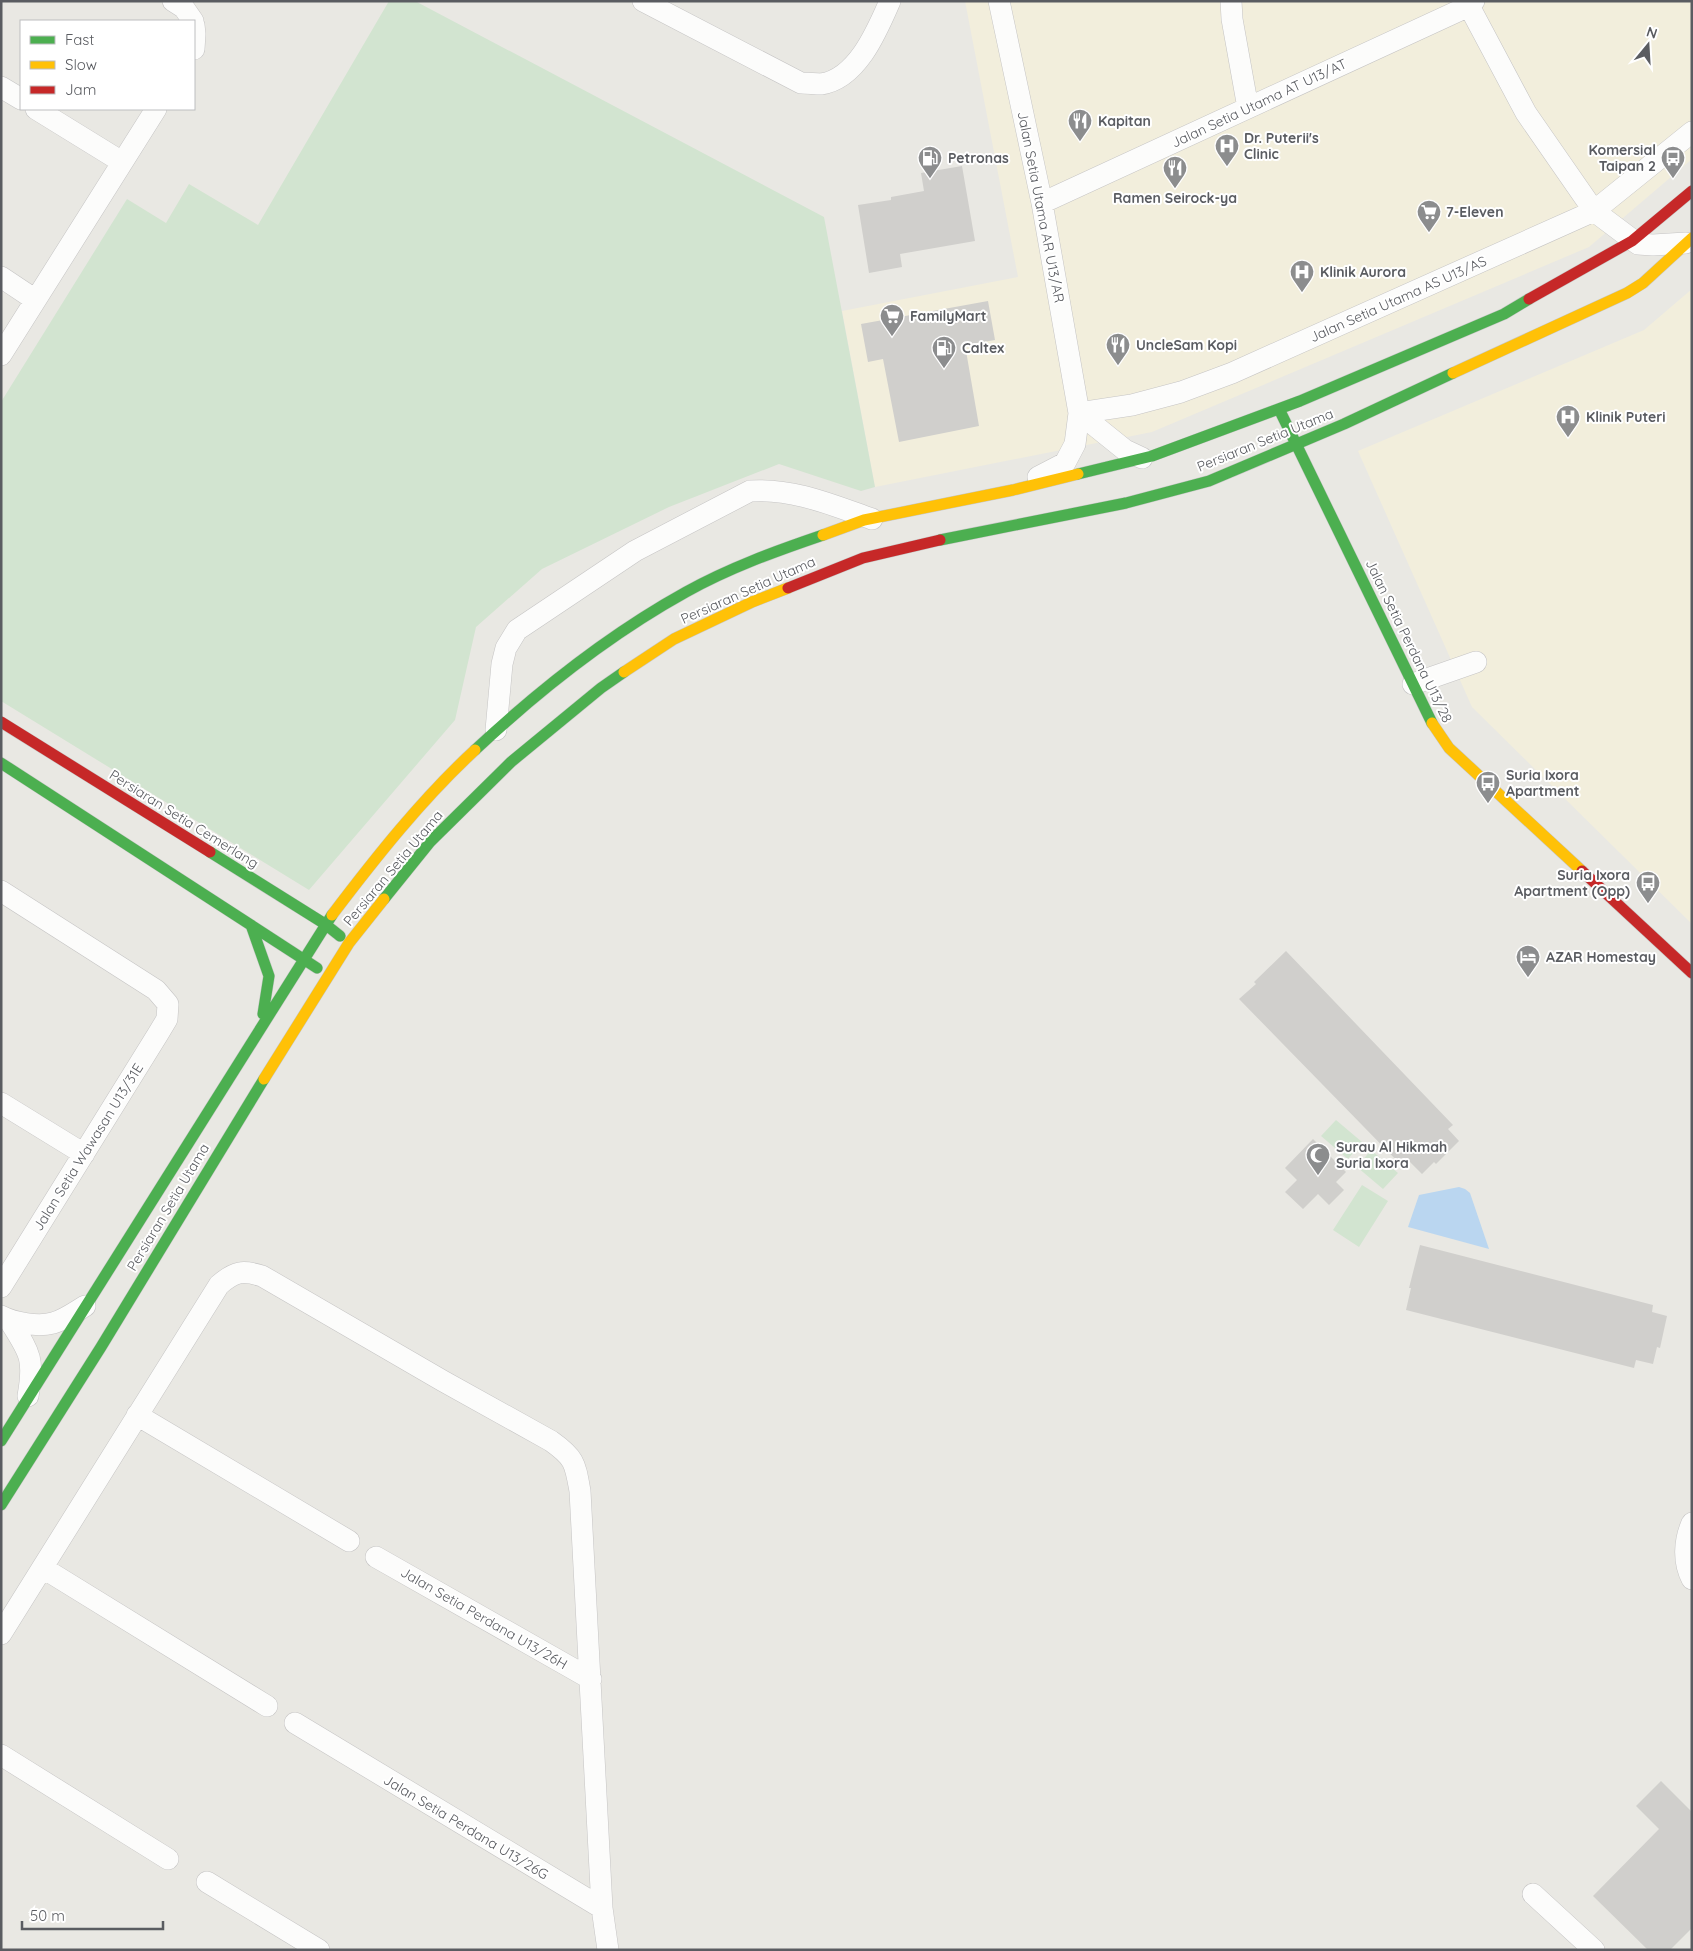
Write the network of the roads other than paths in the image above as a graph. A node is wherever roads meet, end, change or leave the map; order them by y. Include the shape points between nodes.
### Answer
1 (643, 1) edge
2 (890, 1) edge
3 (1000, 1) edge
4 (1231, 1) edge
5 (1471, 3) edge
6 (1, 87) edge
7 (20, 98) edge
8 (1248, 108) junction
9 (38, 110) edge
10 (155, 110) edge
11 (1692, 132) edge
12 (122, 162) junction
13 (1692, 191) edge
14 (1042, 203) junction
15 (1594, 211) junction
16 (1689, 240) edge
17 (1632, 241) junction
18 (1, 278) edge
19 (34, 299) junction
20 (1, 355) edge
21 (1280, 409) junction
22 (1079, 413) junction
23 (1297, 444) junction
24 (1142, 458) junction
25 (1013, 490) junction
26 (872, 519) junction
27 (1476, 662) dead end
28 (1413, 684) junction
29 (1, 722) edge
30 (496, 730) junction
31 (1, 764) edge
32 (1, 891) edge
33 (326, 924) junction
34 (251, 925) junction
35 (349, 943) junction
36 (303, 958) junction
37 (1692, 973) edge
38 (328, 976) junction
39 (262, 1025) junction
40 (1, 1103) edge
41 (84, 1154) junction
42 (1, 1287) edge
43 (88, 1305) junction
44 (5, 1318) edge
45 (28, 1400) junction
46 (137, 1415) junction
47 (1, 1441) edge
48 (1, 1505) edge
49 (1692, 1523) edge
50 (349, 1541) dead end
51 (376, 1557) dead end
52 (43, 1568) junction
53 (1692, 1580) edge
54 (1, 1634) edge
55 (591, 1679) junction
56 (267, 1706) dead end
57 (295, 1723) dead end
58 (1, 1755) edge
59 (168, 1858) dead end
60 (207, 1882) dead end
61 (1534, 1894) dead end
62 (602, 1908) junction
63 (319, 1950) edge
64 (608, 1950) edge
65 (1594, 1950) edge

1 - 2 street via 802,83 822,84 842,75 861,57 878,30
3 - 14 street, Jalan Setia Utama AR U13/AR
4 - 8 street
5 - 8 street, Jalan Setia Utama AT U13/AT
5 - 15 street via 1526,113
6 - 7 street
8 - 14 street, Jalan Setia Utama AT U13/AT
9 - 12 street
10 - 12 street
11 - 15 street, Jalan Setia Utama AS U13/AS
12 - 19 street
13 - 17 street, Persiaran Setia Utama
14 - 22 street, Jalan Setia Utama AR U13/AR
15 - 17 street
15 - 22 street, Jalan Setia Utama AS U13/AS via 1232,373 1181,392
16 - 17 street via 1646,245
16 - 23 street, Persiaran Setia Utama via 1644,283 1627,293
17 - 21 street, Persiaran Setia Utama via 1504,314
18 - 19 street
19 - 20 street
21 - 23 street, Jalan Setia Perdana U13/28
21 - 24 street, Persiaran Setia Utama
22 - 24 street via 1125,450
22 - 25 street via 1075,444 1065,463
23 - 28 street, Jalan Setia Perdana U13/28
23 - 35 street, Persiaran Setia Utama via 1209,481 1126,503 979,531 863,558 752,602 674,639 601,688 511,762 430,842
24 - 25 street, Persiaran Setia Utama
25 - 26 street, Persiaran Setia Utama
26 - 30 street, Persiaran Setia Utama via 758,558 686,592 568,671
26 - 30 street via 796,493 750,490 635,551 517,630 506,648 502,664
27 - 28 street
28 - 37 street, Jalan Setia Perdana U13/28 via 1436,731 1449,748
29 - 33 street, Persiaran Setia Cemerlang
30 - 33 street, Persiaran Setia Utama via 415,812
31 - 34 street
32 - 41 street, Jalan Setia Wawasan U13/31E via 156,990 168,1004 166,1019
33 - 35 street, Persiaran Setia Cemerlang
33 - 36 street, Persiaran Setia Utama
34 - 36 street
34 - 39 street via 269,976
35 - 38 street, Persiaran Setia Utama
36 - 38 street
36 - 39 street, Persiaran Setia Utama
38 - 48 street, Persiaran Setia Utama
39 - 43 street, Persiaran Setia Utama
40 - 41 street
41 - 42 street, Jalan Setia Wawasan U13/31E
43 - 44 street via 52,1323 37,1324
43 - 45 street, Persiaran Setia Utama
44 - 45 street via 26,1346 31,1360
45 - 47 street, Persiaran Setia Utama
46 - 50 street
46 - 52 street
46 - 55 street via 219,1285 238,1272 250,1272 551,1441 567,1452 576,1464
49 - 53 street via 1686,1553
51 - 55 street, Jalan Setia Perdana U13/26H
52 - 54 street
52 - 56 street
55 - 62 street
57 - 62 street, Jalan Setia Perdana U13/26G
58 - 59 street
60 - 63 street
61 - 65 street
62 - 64 street

